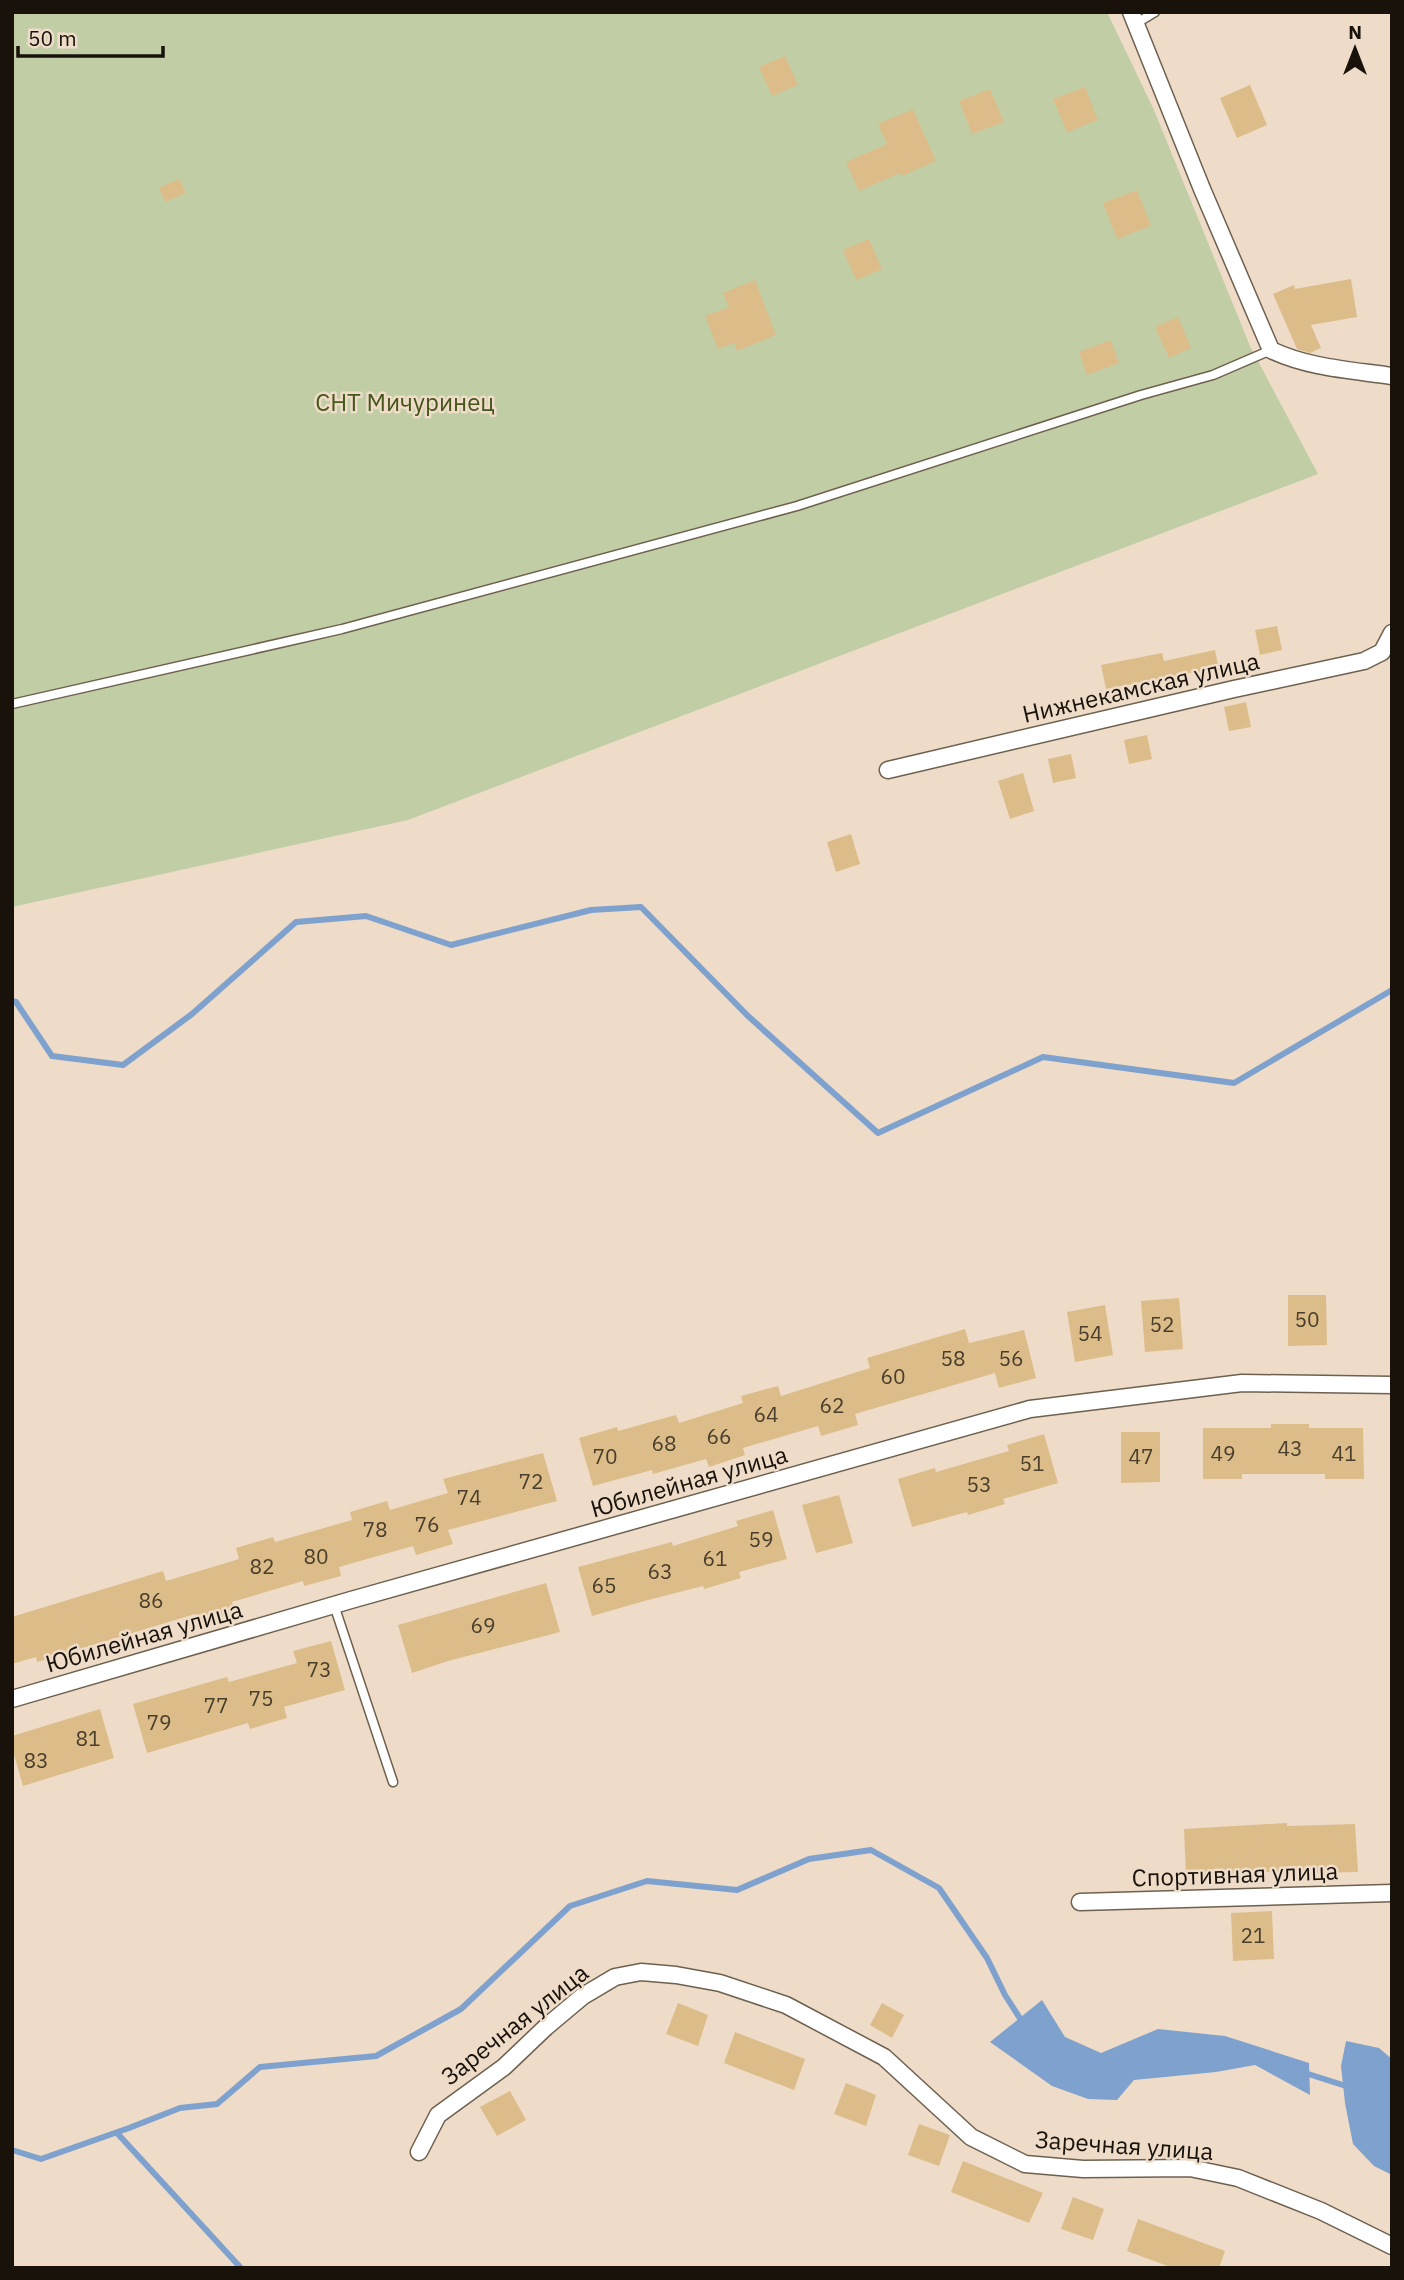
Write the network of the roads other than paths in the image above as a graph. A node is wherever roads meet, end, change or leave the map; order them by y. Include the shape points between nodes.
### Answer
1 (1156, 12) edge
2 (1133, 18) edge
3 (1272, 350) junction
4 (1392, 376) edge
5 (1392, 633) edge
6 (12, 704) edge
7 (888, 770) dead end
8 (1392, 1385) edge
9 (334, 1605) junction
10 (12, 1699) edge
11 (393, 1782) dead end
12 (1392, 1893) edge
13 (1080, 1902) dead end
14 (419, 2152) dead end
15 (1392, 2246) edge

1 - 2 lane
2 - 3 street
3 - 4 street via 1294,361
3 - 6 lane via 1213,375 797,506 342,629
5 - 7 street, Нижнекамская улица via 1382,652 1364,661
8 - 9 street, Юбилейная улица via 1242,1383 1030,1409
9 - 10 street, Юбилейная улица
9 - 11 lane
12 - 13 street, Спортивная улица
14 - 15 street, Заречная улица via 438,2115 504,2067 583,1996 615,1977 640,1972 676,1975 720,1983 786,2005 884,2057 971,2137 1025,2164 1083,2169 1191,2168 1238,2178

